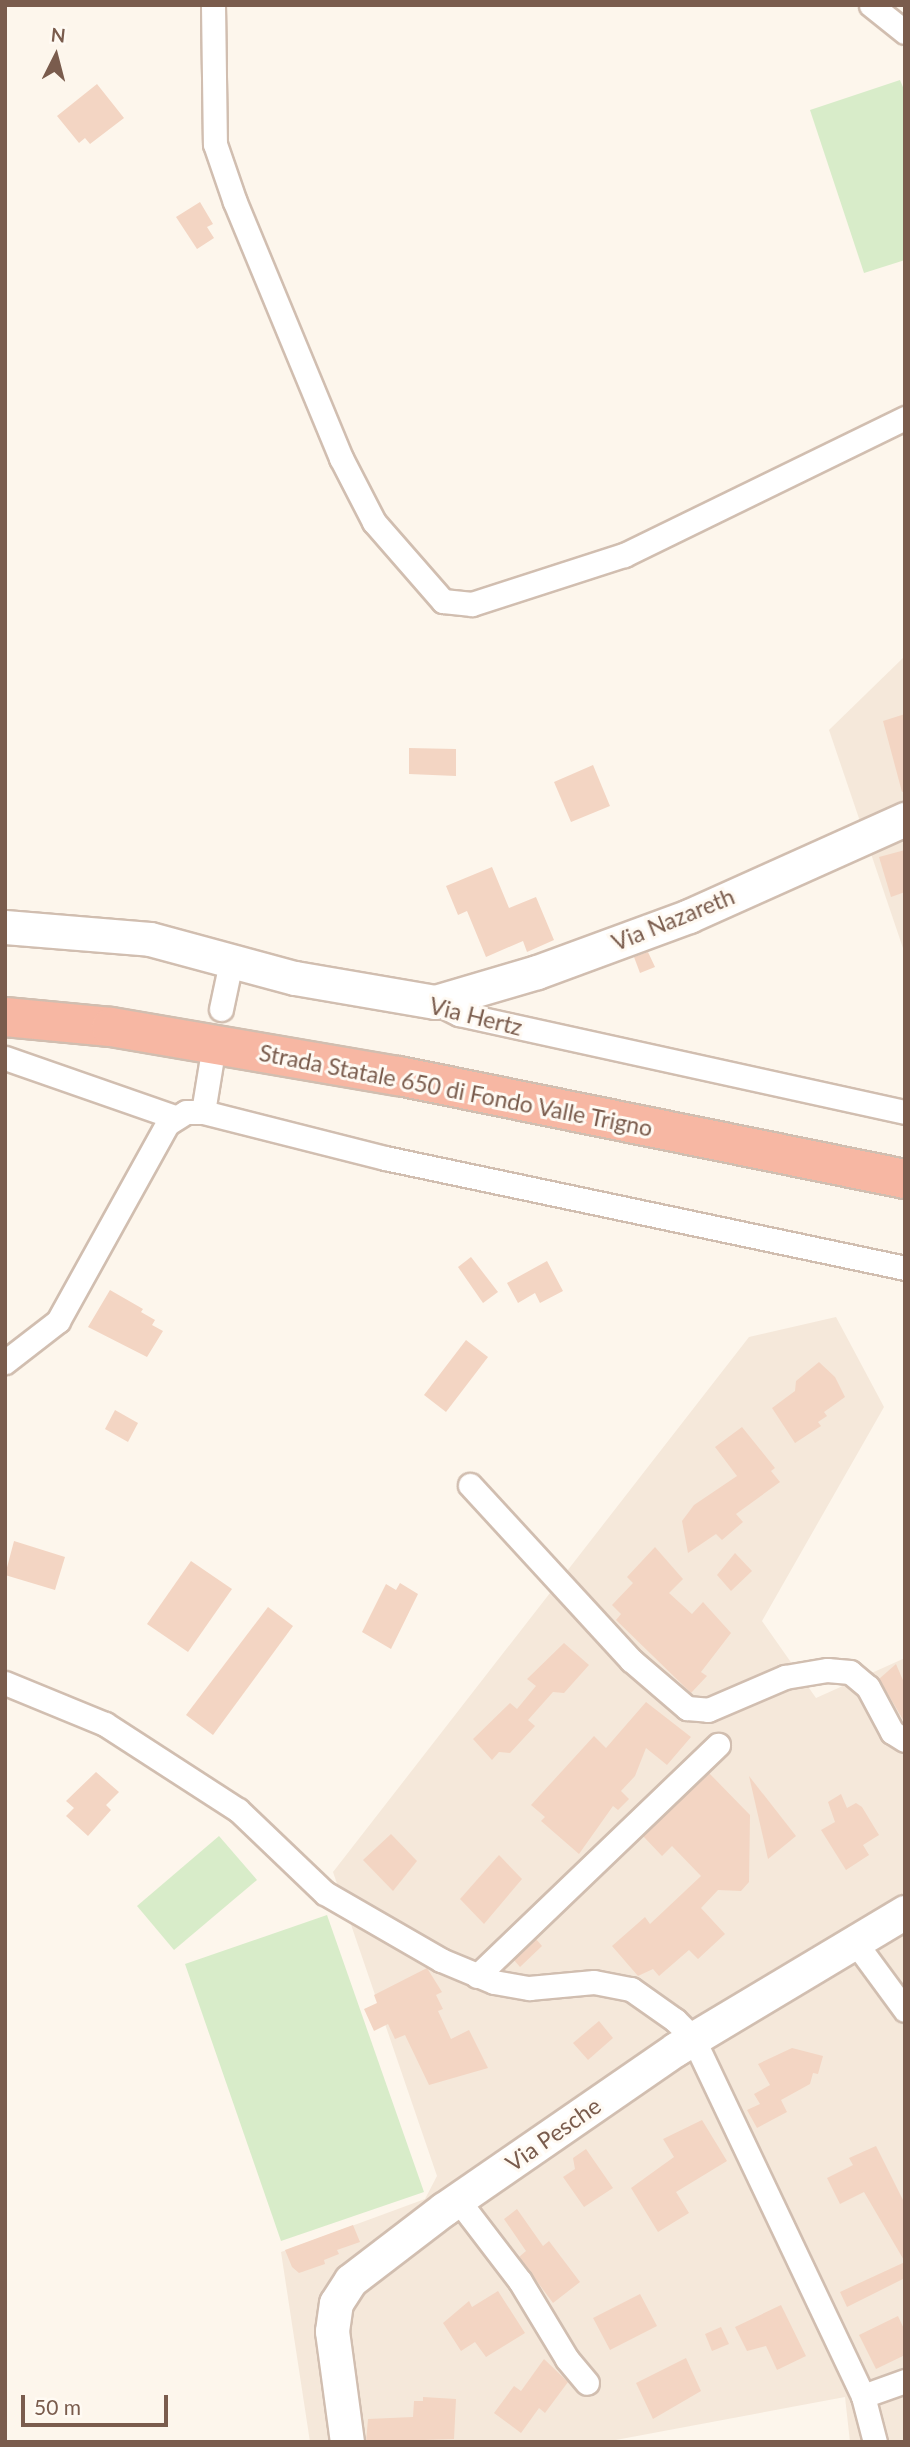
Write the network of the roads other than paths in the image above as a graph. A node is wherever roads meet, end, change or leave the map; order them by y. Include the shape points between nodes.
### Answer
1 (213, 5) edge
2 (871, 5) edge
3 (905, 32) edge
4 (905, 418) edge
5 (905, 819) edge
6 (5, 927) edge
7 (230, 962) junction
8 (435, 1002) junction
9 (221, 1009) dead end
10 (5, 1017) edge
11 (212, 1057) dead end
12 (5, 1058) edge
13 (203, 1112) junction
14 (905, 1112) edge
15 (174, 1117) junction
16 (905, 1179) edge
17 (905, 1268) edge
18 (5, 1362) edge
19 (470, 1485) dead end
20 (5, 1684) edge
21 (905, 1740) edge
22 (718, 1745) dead end
23 (905, 1912) edge
24 (855, 1941) junction
25 (477, 1976) junction
26 (905, 2010) edge
27 (693, 2038) junction
28 (458, 2200) junction
29 (905, 2381) edge
30 (587, 2383) dead end
31 (863, 2396) junction
32 (347, 2442) edge
33 (875, 2442) edge

1 - 4 street via 215,144 235,202 341,458 374,522 443,601 472,604 624,555
2 - 3 street
5 - 8 street, Via Nazareth via 689,916 537,972
6 - 7 street, Via Hertz via 150,939
7 - 8 street, Via Hertz via 410,1001
7 - 9 street
8 - 14 street, Via Hertz via 459,1014
10 - 16 highway, Strada Statale 650 di Fondo Valle Trigno via 111,1027 399,1076
11 - 13 street
12 - 15 street
13 - 15 street
13 - 17 street via 363,1153
15 - 18 street via 58,1321
19 - 21 street via 631,1660 687,1708 708,1710 785,1677 827,1670 850,1672 868,1687 892,1732
20 - 25 street via 105,1724 238,1810 325,1893
22 - 25 street
23 - 24 street, Via Pesche
24 - 26 street
24 - 27 street, Via Pesche
25 - 27 street via 529,1988 594,1982 631,1989
27 - 28 street, Via Pesche
27 - 31 street
28 - 30 street via 533,2299 567,2359
28 - 32 street, Via Pesche via 351,2280 336,2303 332,2331
29 - 31 street
31 - 33 street

